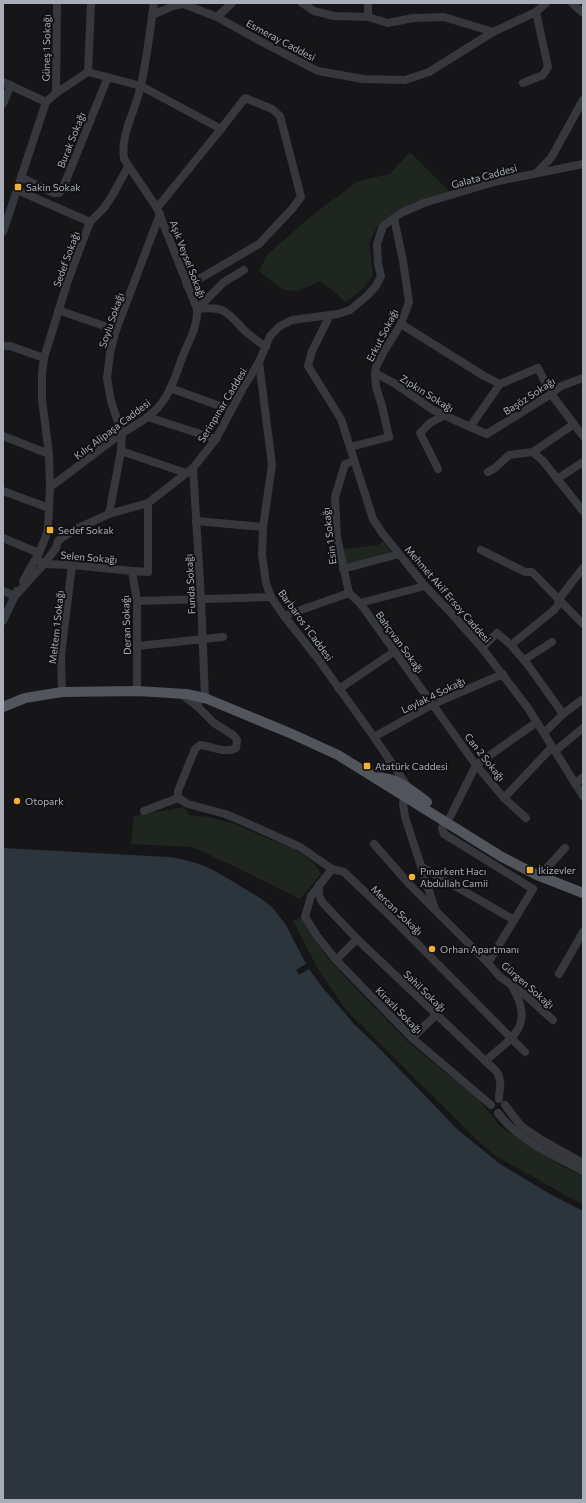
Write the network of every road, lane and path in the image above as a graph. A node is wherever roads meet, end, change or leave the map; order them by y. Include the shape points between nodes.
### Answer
1 (57, 3) edge
2 (91, 3) edge
3 (154, 3) edge
4 (232, 3) edge
5 (302, 3) edge
6 (368, 3) edge
7 (546, 3) edge
8 (572, 3) edge
9 (182, 4) edge
10 (536, 12) junction
11 (583, 13) edge
12 (152, 15) junction
13 (217, 16) junction
14 (368, 18) junction
15 (493, 32) junction
16 (88, 72) junction
17 (108, 77) junction
18 (523, 83) dead end
19 (7, 84) edge
20 (141, 86) junction
21 (56, 93) junction
22 (583, 100) edge
23 (46, 102) junction
24 (3, 104) edge
25 (221, 129) junction
26 (583, 164) edge
27 (128, 167) junction
28 (536, 173) junction
29 (21, 177) junction
30 (17, 190) junction
31 (159, 211) junction
32 (394, 218) junction
33 (90, 222) junction
34 (3, 232) edge
35 (244, 270) dead end
36 (187, 286) junction
37 (58, 310) junction
38 (197, 310) junction
39 (330, 315) junction
40 (401, 324) junction
41 (116, 330) junction
42 (3, 346) edge
43 (266, 347) junction
44 (44, 358) junction
45 (260, 362) junction
46 (375, 373) junction
47 (583, 378) edge
48 (500, 384) junction
49 (170, 388) junction
50 (551, 394) junction
51 (231, 410) junction
52 (443, 416) junction
53 (148, 417) junction
54 (574, 424) junction
55 (470, 427) junction
56 (122, 434) junction
57 (487, 434) joint
58 (3, 436) edge
59 (583, 436) edge
60 (216, 438) junction
61 (350, 447) junction
62 (121, 451) junction
63 (533, 452) junction
64 (50, 454) junction
65 (354, 461) junction
66 (583, 462) edge
67 (438, 469) dead end
68 (190, 470) junction
69 (488, 472) dead end
70 (557, 480) junction
71 (50, 487) junction
72 (3, 491) edge
73 (148, 503) junction
74 (49, 508) junction
75 (583, 511) edge
76 (109, 514) junction
77 (196, 521) junction
78 (263, 527) junction
79 (46, 536) junction
80 (3, 538) edge
81 (58, 540) junction
82 (481, 550) dead end
83 (53, 551) junction
84 (39, 553) junction
85 (399, 554) junction
86 (44, 564) junction
87 (72, 565) junction
88 (583, 568) edge
89 (343, 569) junction
90 (132, 571) junction
91 (425, 586) junction
92 (3, 591) edge
93 (349, 593) junction
94 (15, 596) junction
95 (271, 597) junction
96 (201, 599) junction
97 (559, 599) junction
98 (137, 601) junction
99 (360, 603) junction
100 (284, 616) junction
101 (3, 621) edge
102 (583, 624) edge
103 (223, 637) dead end
104 (202, 638) junction
105 (552, 642) dead end
106 (511, 645) junction
107 (137, 646) junction
108 (482, 648) junction
109 (395, 651) junction
110 (524, 660) junction
111 (503, 674) junction
112 (339, 689) junction
113 (137, 691) junction
114 (62, 692) junction
115 (181, 694) junction
116 (25, 698) junction
117 (207, 699) junction
118 (583, 699) edge
119 (3, 700) edge
120 (433, 704) junction
121 (197, 706) junction
122 (3, 707) edge
123 (563, 714) junction
124 (209, 718) junction
125 (537, 722) junction
126 (583, 728) edge
127 (544, 733) junction
128 (374, 737) junction
129 (554, 749) junction
130 (391, 762) junction
131 (476, 765) junction
132 (374, 776) junction
133 (583, 777) edge
134 (575, 784) junction
135 (406, 791) junction
136 (583, 796) edge
137 (178, 798) junction
138 (504, 798) junction
139 (144, 811) dead end
140 (526, 818) dead end
141 (448, 820) junction
142 (374, 844) dead end
143 (565, 848) dead end
144 (422, 867) junction
145 (332, 869) junction
146 (544, 871) junction
147 (319, 885) junction
148 (583, 888) edge
149 (583, 893) edge
150 (322, 902) junction
151 (308, 908) junction
152 (435, 910) junction
153 (514, 920) junction
154 (583, 932) edge
155 (357, 939) junction
156 (336, 960) junction
157 (488, 963) junction
158 (559, 974) dead end
159 (512, 986) junction
160 (436, 1015) junction
161 (552, 1020) dead end
162 (412, 1038) junction
163 (512, 1038) junction
164 (525, 1052) dead end
165 (485, 1061) junction
166 (502, 1102) junction
167 (490, 1105) junction
168 (498, 1113) junction
169 (583, 1163) edge
170 (583, 1171) edge

1 - 21 street, Güneş 1 Sokağı
2 - 16 street
3 - 12 street
4 - 13 street
5 - 14 street via 314,11 327,14
6 - 14 street
7 - 10 street, Esmeray Caddesi
8 - 11 street
9 - 12 street, Esmeray Caddesi
9 - 13 street, Esmeray Caddesi
10 - 15 street, Esmeray Caddesi
10 - 18 street via 548,67 543,75
12 - 20 street
13 - 15 street, Esmeray Caddesi via 318,71 363,79 405,80 428,72
14 - 15 street via 388,23 413,18 444,17
16 - 17 street
16 - 21 street
17 - 20 street
17 - 29 street, Burak Sokağı via 62,190 53,193
19 - 23 street
19 - 24 street
20 - 25 street
20 - 27 street via 124,139 124,160
21 - 23 street
22 - 28 street via 550,158
23 - 29 street
25 - 31 street, Soylu Sokağı
25 - 36 street, Soylu Sokağı via 246,98 272,109 280,116 300,197 259,244
26 - 28 street, Galata Caddesi
27 - 31 street, Aşık Veysel Sokağı
27 - 33 street, Sedef Sokağı via 104,208
28 - 32 street, Galata Caddesi via 494,182 424,203
29 - 30 street
30 - 33 street
30 - 34 street
31 - 36 street, Aşık Veysel Sokağı
31 - 41 street, Soylu Sokağı
32 - 39 street via 383,226 377,244 381,276 376,286 350,310
32 - 40 street, Erkut Sokağı via 409,302
33 - 37 street, Sedef Sokağı
35 - 38 street via 224,282
36 - 38 street, Aşık Veysel Sokağı
37 - 41 street
37 - 44 street, Sedef Sokağı
38 - 43 street, Aşık Veysel Sokağı via 208,308 227,311 243,329
38 - 49 street, Kılıç Alipaşa Caddesi via 194,328
39 - 43 street, Serinpınar Caddesi via 292,320 280,326 270,336
39 - 61 street, Mehmet Akif Ersoy Caddesi via 312,351 308,366 341,420
40 - 46 street, Erkut Sokağı via 383,353
40 - 48 street
41 - 56 street, Soylu Sokağı via 107,378 111,401
42 - 44 street
43 - 45 street, Serinpınar Caddesi
44 - 64 street, Sedef Sokağı via 42,400
45 - 51 street, Serinpınar Caddesi
45 - 78 street, Barbaros 1 Caddesi via 272,465
46 - 52 street, Zıpkın Sokağı
46 - 61 street, Erkut Sokağı via 376,387 389,437
47 - 50 street, Başöz Sokağı via 561,386
48 - 50 street via 538,368
48 - 55 street
49 - 51 street
49 - 53 street, Kılıç Alipaşa Caddesi via 166,398
50 - 54 street
50 - 57 street, Başöz Sokağı
51 - 60 street, Serinpınar Caddesi
52 - 55 street, Zıpkın Sokağı
52 - 67 street via 430,423 420,433
53 - 56 street, Kılıç Alipaşa Caddesi
53 - 60 street
54 - 59 street
54 - 63 street
55 - 57 street, Zıpkın Sokağı
56 - 62 street
56 - 71 street, Kılıç Alipaşa Caddesi
58 - 64 street
60 - 68 street, Serinpınar Caddesi
61 - 65 street, Mehmet Akif Ersoy Caddesi
62 - 68 street
62 - 76 street
63 - 69 street via 509,455
63 - 70 street
64 - 71 street, Sedef Sokağı
65 - 85 street, Mehmet Akif Ersoy Caddesi via 373,519
65 - 89 street, Esin 1 Sokağı via 345,464 334,497
66 - 70 street
68 - 73 street, Serinpınar Caddesi
68 - 77 street, Funda Sokağı
70 - 75 street
71 - 74 street, Sedef Sokağı
72 - 74 street
73 - 76 street, Serinpınar Caddesi
73 - 90 street via 148,572
74 - 79 street, Sedef Sokağı
76 - 81 street, Serinpınar Caddesi
77 - 78 street
77 - 96 street, Funda Sokağı
78 - 95 street, Barbaros 1 Caddesi via 262,555
79 - 81 street
79 - 84 street
80 - 84 street
81 - 83 street
82 - 97 street via 525,572 532,572
83 - 84 street
83 - 86 street
84 - 86 street
84 - 94 street
85 - 89 street, Esin 1 Sokağı
85 - 91 street, Mehmet Akif Ersoy Caddesi
86 - 87 street, Selen Sokağı
86 - 94 street
87 - 90 street, Selen Sokağı
87 - 114 street, Meltem 1 Sokağı via 61,655
88 - 97 street
89 - 93 street, Esin 1 Sokağı
90 - 98 street, Deran Sokağı
91 - 99 street
91 - 108 street, Mehmet Akif Ersoy Caddesi
92 - 94 street
93 - 99 street, Bahçıvan Sokağı
93 - 100 street
94 - 101 street
95 - 96 street
95 - 100 street, Barbaros 1 Caddesi
96 - 98 street
96 - 104 street, Funda Sokağı
97 - 102 street
97 - 106 street via 554,610
98 - 107 street, Deran Sokağı
99 - 109 street, Bahçıvan Sokağı
100 - 112 street, Barbaros 1 Caddesi
103 - 104 street
104 - 107 street
104 - 117 street, Funda Sokağı
105 - 110 street
106 - 108 street via 498,633
106 - 110 street
107 - 113 street, Deran Sokağı
108 - 111 street, Mehmet Akif Ersoy Caddesi
109 - 112 street
109 - 120 street, Bahçıvan Sokağı
110 - 123 street
111 - 120 street, Leylak 4 Sokağı
111 - 125 street, Mehmet Akif Ersoy Caddesi
112 - 128 street, Barbaros 1 Caddesi
113 - 114 main road
113 - 115 main road
114 - 116 main road
115 - 117 main road
115 - 121 street
116 - 119 main road
116 - 122 main road
117 - 121 street via 199,701
117 - 124 street, Funda Sokağı via 206,710
117 - 132 main road via 332,752
118 - 123 street
120 - 128 street, Leylak 4 Sokağı
120 - 131 street, Can 2 Sokağı
121 - 124 street
123 - 127 street
124 - 137 street via 233,736 236,748 226,751 200,745 195,749 178,791
125 - 127 street, Mehmet Akif Ersoy Caddesi
125 - 131 street
126 - 129 street
127 - 129 street, Mehmet Akif Ersoy Caddesi
128 - 130 street, Barbaros 1 Caddesi
129 - 134 street, Mehmet Akif Ersoy Caddesi
129 - 138 street
130 - 132 street
130 - 135 street, Barbaros 1 Caddesi
131 - 138 street, Can 2 Sokağı
131 - 141 street
132 - 135 main road via 384,784
133 - 134 street
134 - 136 street, Mehmet Akif Ersoy Caddesi
135 - 141 main road
135 - 144 street via 403,804 405,817
137 - 139 street
137 - 145 street, Mercan Sokağı via 188,804 225,814 300,847
138 - 140 street, Can 2 Sokağı
141 - 146 main road
141 - 149 main road via 502,857
141 - 153 street via 442,828 444,834 533,890
142 - 152 street, Gürgen Sokağı
143 - 146 street
144 - 152 street
144 - 153 street
145 - 147 street
145 - 163 street, Mercan Sokağı via 344,872
146 - 148 main road
147 - 150 street
147 - 151 street via 311,896
150 - 151 street via 315,902
150 - 155 street, Sahil Sokağı
151 - 156 street, Kirazlı Sokağı via 305,917
152 - 157 street, Gürgen Sokağı
153 - 157 street
154 - 158 street
155 - 156 street
155 - 160 street, Sahil Sokağı
156 - 162 street, Kirazlı Sokağı
157 - 159 street, Gürgen Sokağı
159 - 161 street, Gürgen Sokağı
159 - 163 street via 522,1009 518,1031
160 - 162 street
160 - 165 street, Sahil Sokağı
162 - 167 street, Kirazlı Sokağı
163 - 164 street, Mercan Sokağı
163 - 165 street
165 - 166 street, Sahil Sokağı via 497,1072 500,1079 502,1086 499,1091
166 - 167 street via 493,1100
166 - 168 street via 502,1112
166 - 169 street via 521,1126
167 - 168 street via 492,1111
168 - 170 street via 505,1123 525,1139

